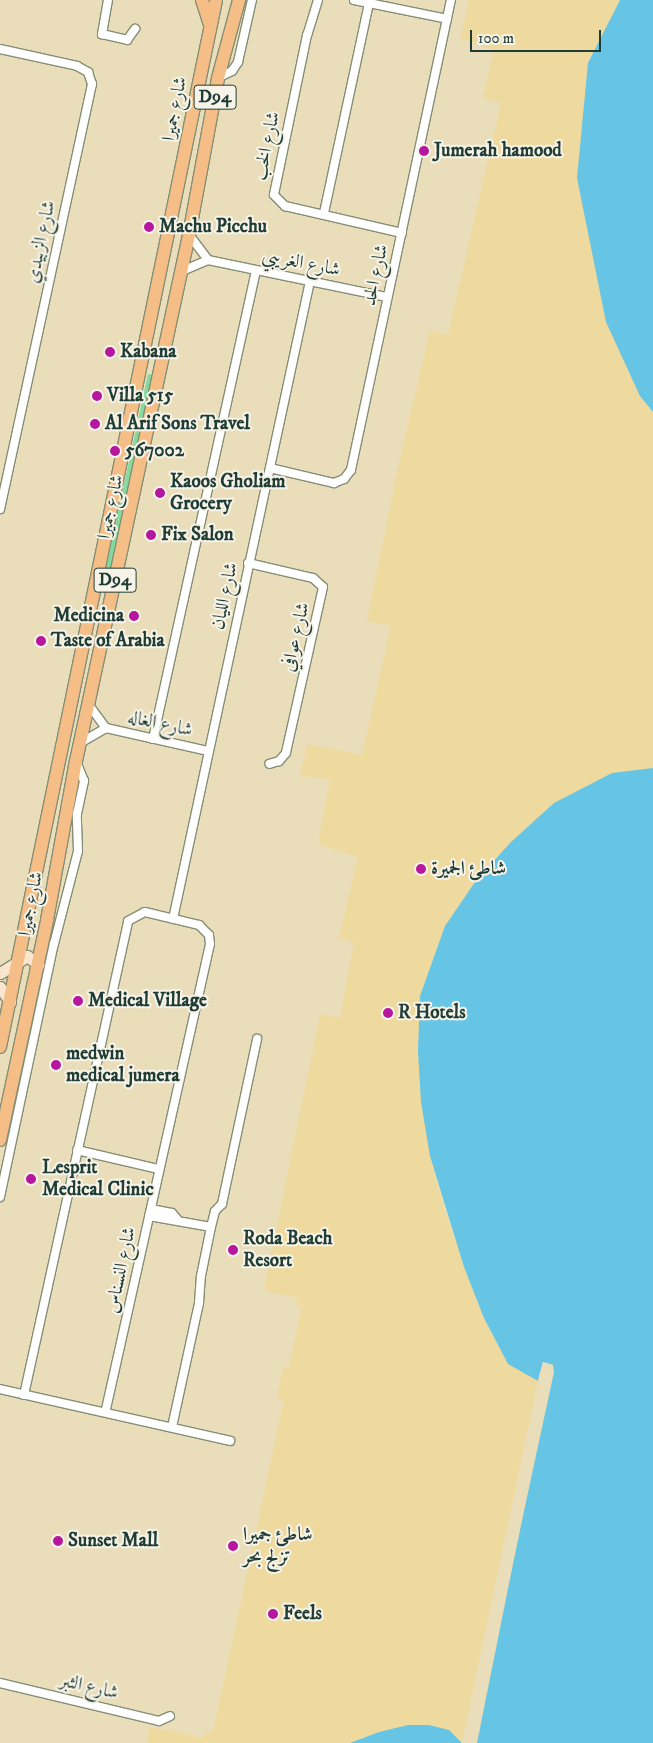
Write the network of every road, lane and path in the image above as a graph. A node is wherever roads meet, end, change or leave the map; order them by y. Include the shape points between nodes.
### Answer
1 (108, 0) edge
2 (202, 0) edge
3 (216, 0) edge
4 (239, 0) edge
5 (252, 0) edge
6 (318, 0) edge
7 (354, 0) edge
8 (451, 0) edge
9 (369, 3) junction
10 (447, 19) junction
11 (210, 26) junction
12 (135, 29) dead end
13 (0, 49) edge
14 (218, 78) junction
15 (324, 213) junction
16 (402, 233) junction
17 (190, 235) junction
18 (208, 260) junction
19 (256, 270) junction
20 (182, 271) junction
21 (310, 281) junction
22 (387, 297) junction
23 (270, 468) junction
24 (3, 471) edge
25 (0, 509) edge
26 (248, 563) junction
27 (89, 705) junction
28 (106, 728) junction
29 (153, 739) junction
30 (80, 743) junction
31 (208, 751) junction
32 (76, 761) junction
33 (269, 764) dead end
34 (28, 918) junction
35 (173, 919) junction
36 (47, 920) junction
37 (18, 961) junction
38 (38, 964) junction
39 (0, 972) edge
40 (0, 987) edge
41 (10, 1002) junction
42 (3, 1026) edge
43 (257, 1039) dead end
44 (0, 1047) edge
45 (0, 1140) edge
46 (77, 1150) junction
47 (158, 1169) junction
48 (0, 1197) edge
49 (150, 1212) junction
50 (211, 1227) junction
51 (0, 1389) edge
52 (24, 1395) junction
53 (106, 1411) junction
54 (172, 1427) junction
55 (230, 1441) dead end
56 (0, 1683) edge
57 (170, 1716) dead end

1 - 12 street via 102,34 127,40
2 - 11 main road
3 - 11 main road, شارع جميرا / D94
4 - 14 main road, شارع جميرا / D94
5 - 14 street via 238,62 232,71
6 - 15 street, شارع الخب via 312,12 273,191 281,204
7 - 9 street
8 - 10 street, شارع الحد
9 - 10 street
9 - 15 street
10 - 16 street, شارع الحد
11 - 34 main road, شارع جميرا / D94
13 - 24 street, شارع الزبيدي via 77,66 88,72 92,84
14 - 17 main road, شارع جميرا / D94
15 - 16 street, شارع الخب
16 - 22 street, شارع الحد
17 - 18 street
17 - 20 main road, شارع جميرا / D94
18 - 19 street, شارع الغريبي
18 - 20 street
19 - 21 street, شارع الغريبي
19 - 29 street
20 - 27 main road, شارع جميرا / D94
21 - 22 street, شارع الغريبي
21 - 23 street, شارع الليان
22 - 23 street, شارع الحد via 349,474 334,483
23 - 26 street, شارع الليان
24 - 25 street, شارع الزبيدي
26 - 31 street, شارع الليان
26 - 33 street, شارع عوافي via 313,578 323,587 286,753 279,761
27 - 28 street, شارع الغاله
27 - 30 main road, شارع جميرا / D94
28 - 29 street, شارع الغاله
28 - 30 street, شارع الغاله
29 - 31 street, شارع الغاله
30 - 32 main road, شارع جميرا / D94
31 - 35 street, شارع الليان
32 - 36 main road, شارع جميرا / D94
32 - 48 street via 84,781 77,814 78,851 54,944
34 - 36 main road via 35,926
34 - 37 main road, شارع جميرا / D94
35 - 46 street, شارع النسناس via 144,912 128,921
35 - 47 street, شارع النسناس via 203,928 210,944
36 - 38 main road, شارع جميرا / D94
37 - 38 street via 30,957
37 - 39 street
37 - 41 main road, شارع جميرا / D94
38 - 45 main road, شارع جميرا / D94
40 - 41 street
41 - 42 main road, شارع جميرا / D94
42 - 44 main road, شارع جميرا / D94
43 - 50 street via 222,1204 215,1211
46 - 47 street
46 - 52 street, شارع النسناس
47 - 49 street, شارع النسناس
49 - 50 street via 172,1213 177,1219
49 - 53 street, شارع النسناس
50 - 54 street via 200,1276 199,1303
51 - 52 street
52 - 53 street
53 - 54 street
54 - 55 street
56 - 57 street, شارع الثبر via 159,1720

